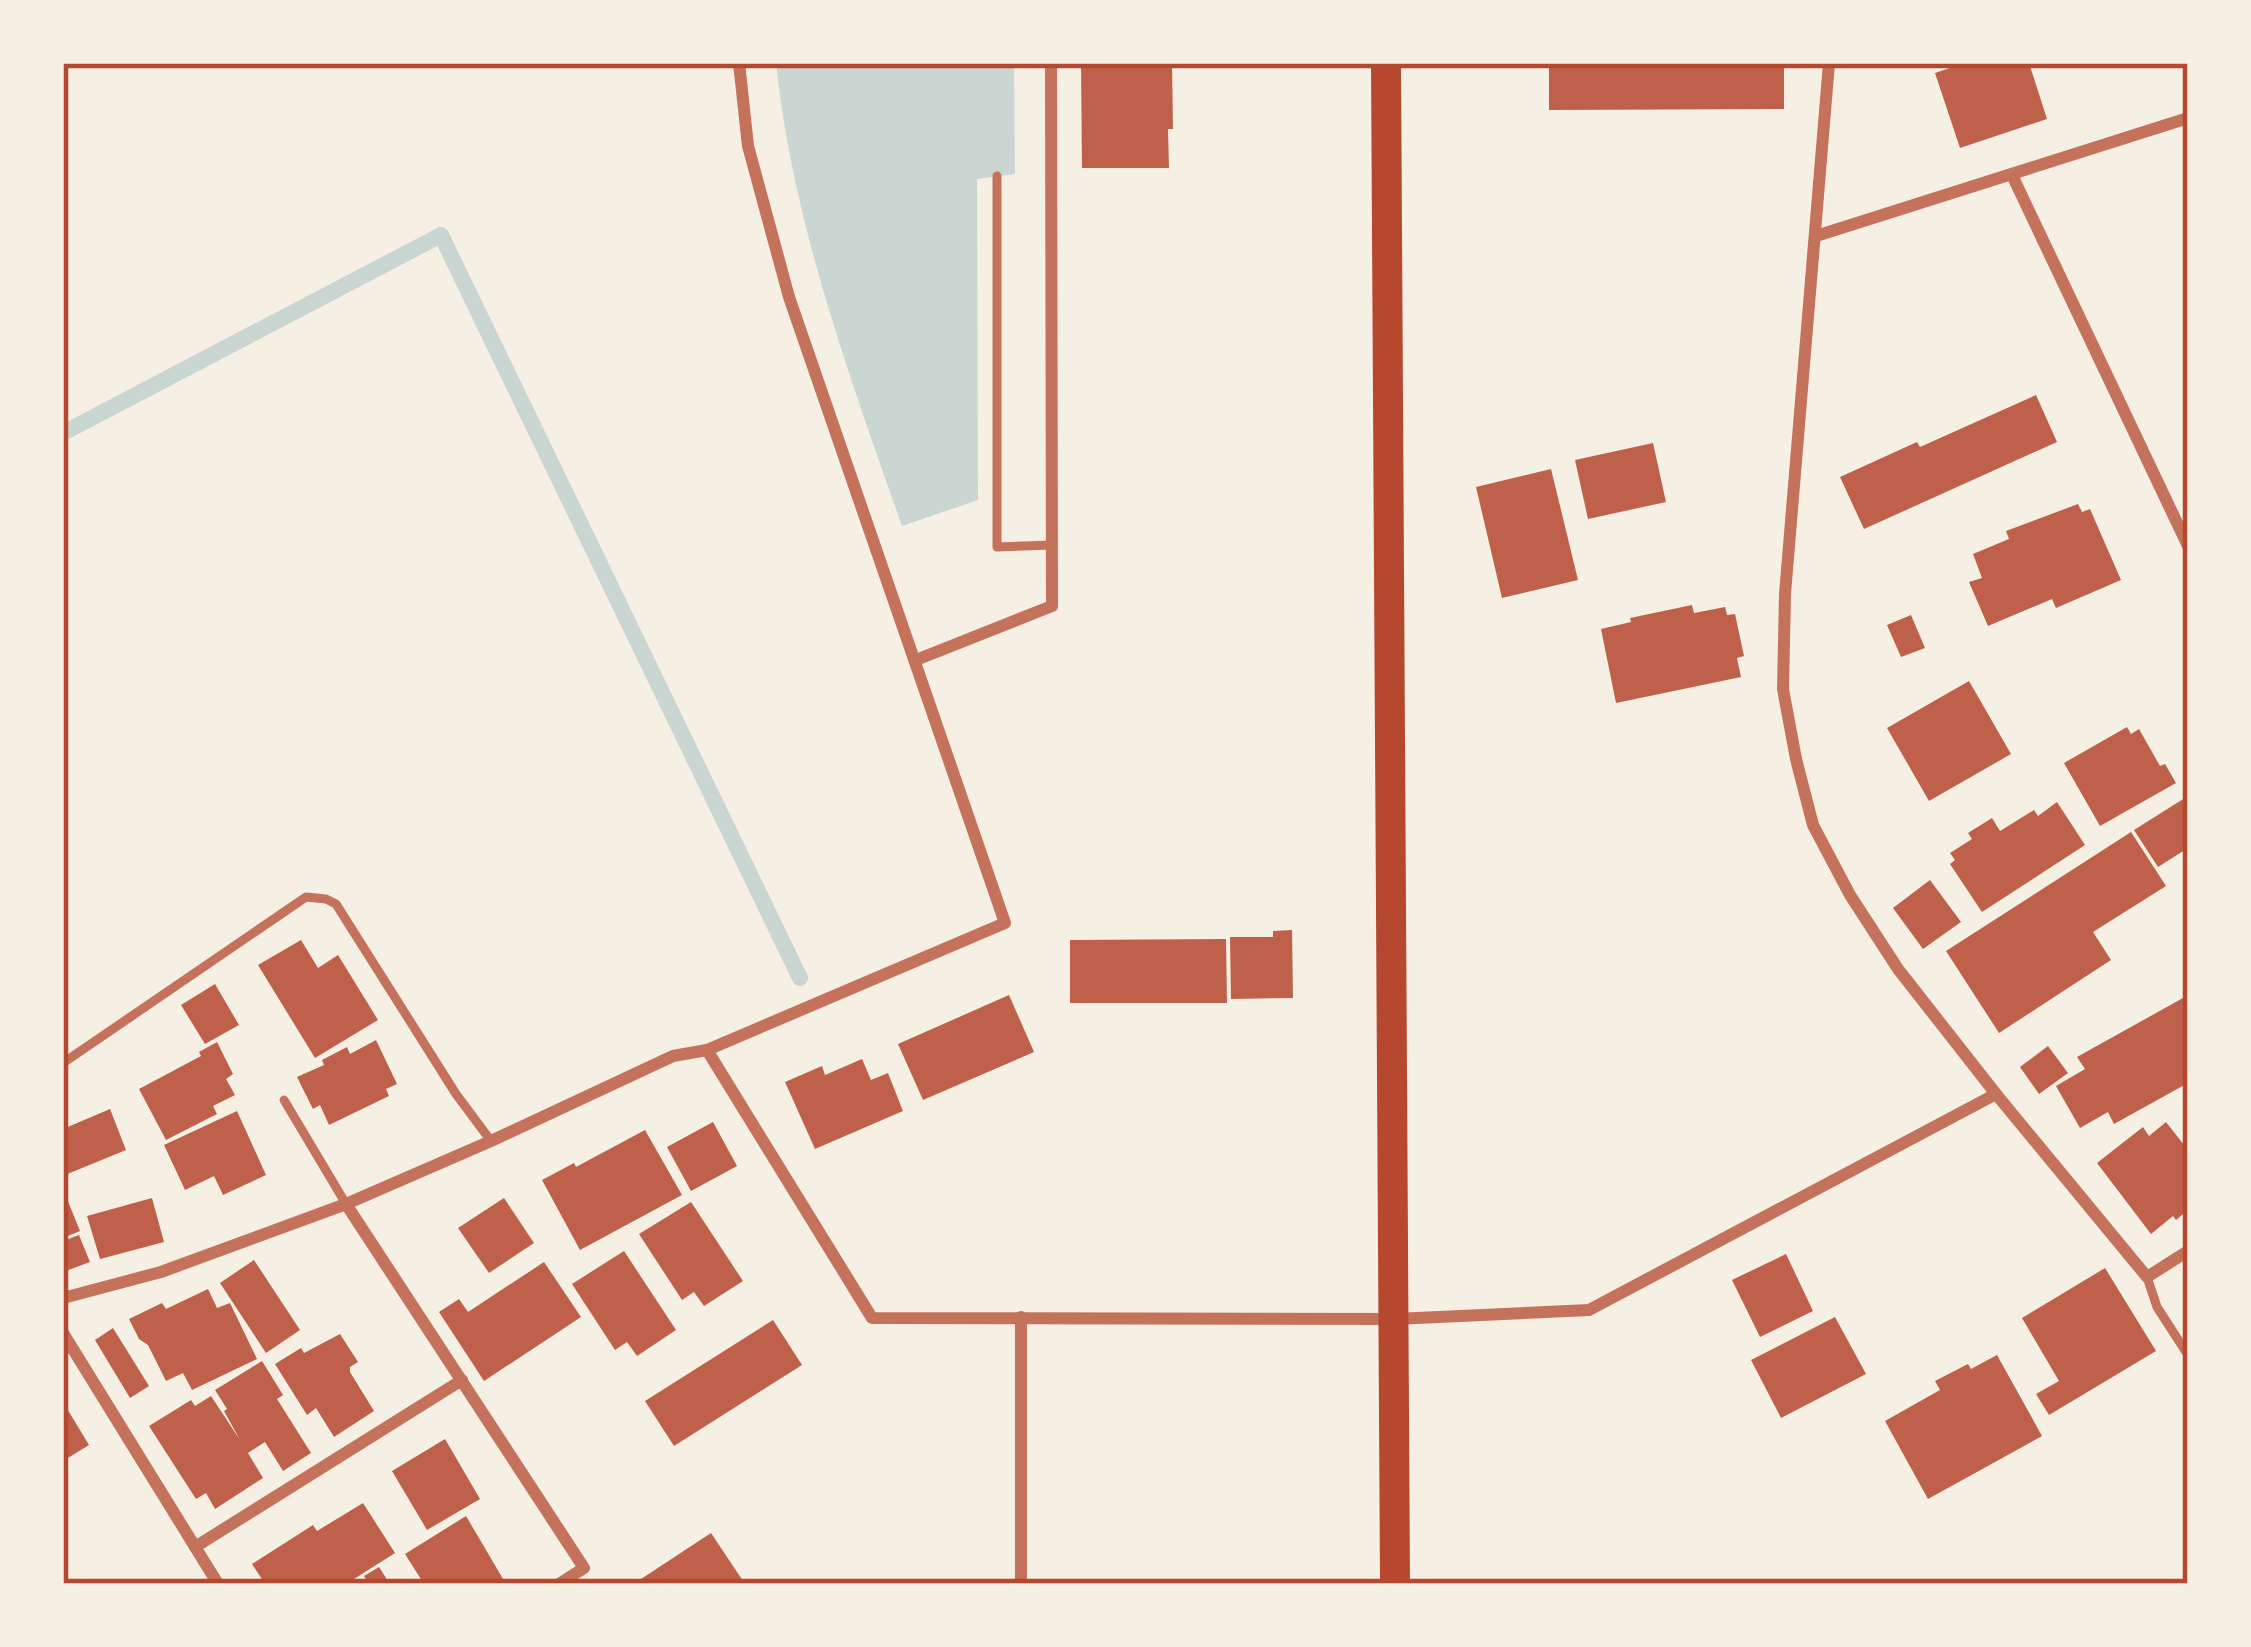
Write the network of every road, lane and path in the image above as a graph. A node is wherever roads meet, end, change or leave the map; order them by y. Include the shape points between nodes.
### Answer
1 (739, 63) edge
2 (1051, 63) edge
3 (1386, 63) edge
4 (1829, 63) edge
5 (2188, 118) edge
6 (2012, 175) junction
7 (997, 176) dead end
8 (1816, 236) junction
9 (2184, 529) edge
10 (1052, 545) junction
11 (2188, 546) edge
12 (916, 660) junction
13 (707, 1050) junction
14 (63, 1063) edge
15 (1996, 1094) junction
16 (284, 1100) dead end
17 (491, 1141) junction
18 (346, 1204) junction
19 (2188, 1252) edge
20 (2147, 1277) junction
21 (63, 1298) edge
22 (1021, 1316) junction
23 (1395, 1319) junction
24 (63, 1333) edge
25 (2188, 1354) edge
26 (462, 1381) junction
27 (195, 1547) junction
28 (218, 1584) edge
29 (559, 1584) edge
30 (1021, 1584) edge
31 (1395, 1584) edge

1 - 12 street via 748,146 789,297
2 - 10 street
3 - 23 main road
4 - 8 street
5 - 6 street
6 - 8 street
6 - 9 street
7 - 10 lane via 997,547
8 - 15 street via 1784,594 1783,688 1796,759 1814,825 1850,895
9 - 11 street
10 - 12 street via 1052,606
12 - 13 street via 1005,923
13 - 17 street via 673,1056
13 - 22 street via 872,1318
14 - 17 lane via 306,897 326,899
15 - 20 street
15 - 23 street via 1589,1310
16 - 18 lane
17 - 18 street
18 - 21 street via 161,1272
18 - 26 street
19 - 20 street
20 - 25 lane
22 - 23 street
22 - 30 street
23 - 31 main road
24 - 27 street
26 - 27 street
26 - 29 street via 584,1568
27 - 28 street

